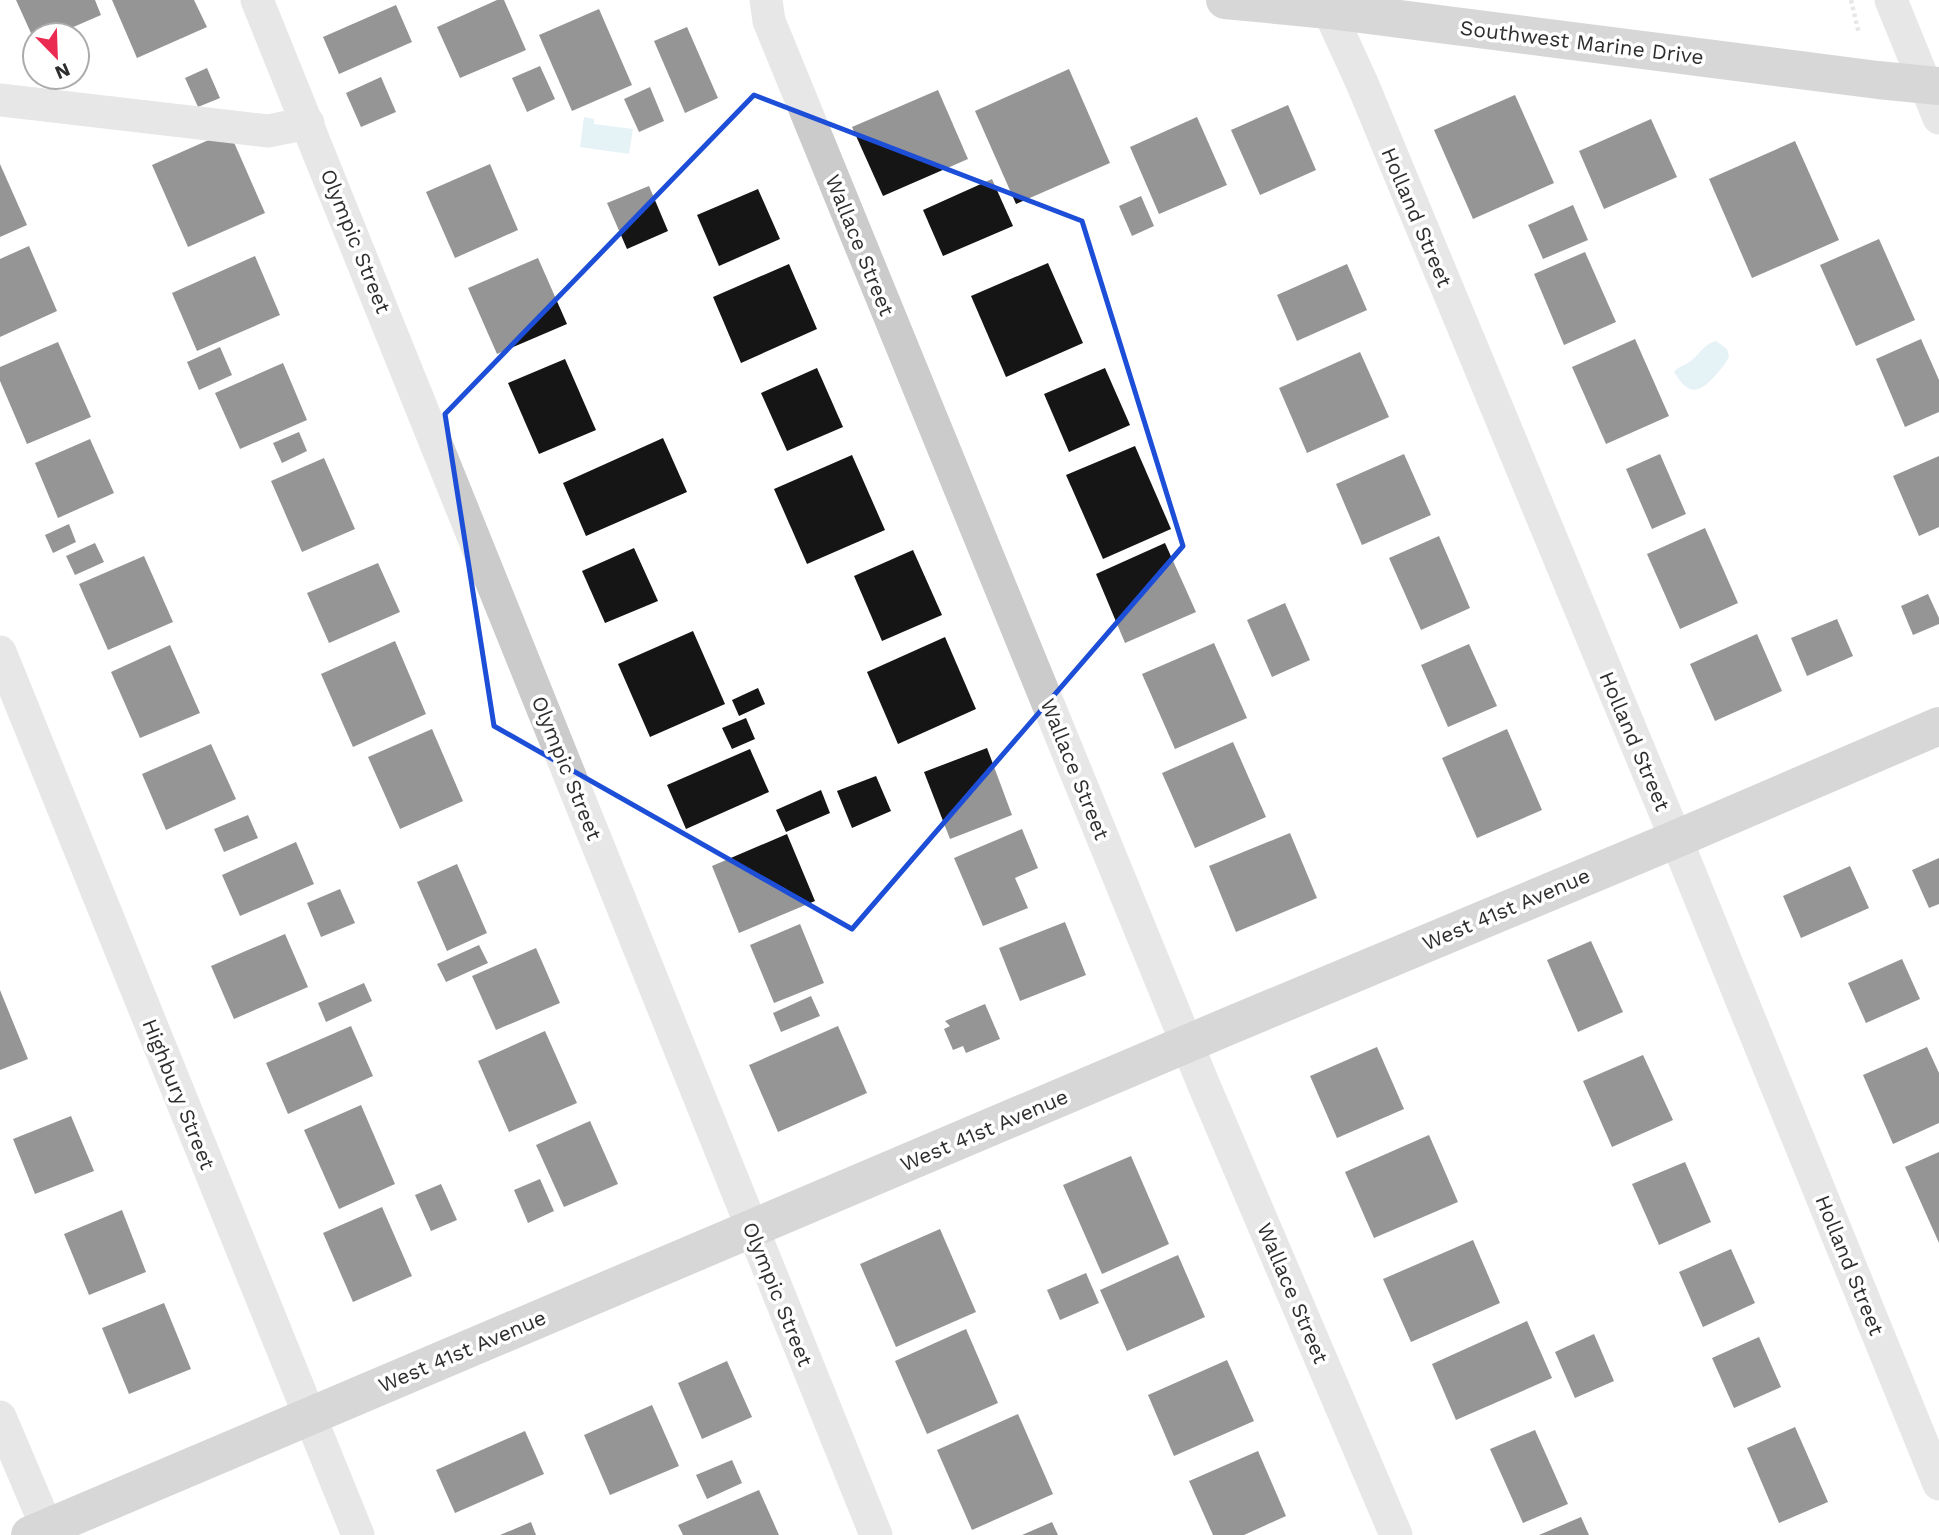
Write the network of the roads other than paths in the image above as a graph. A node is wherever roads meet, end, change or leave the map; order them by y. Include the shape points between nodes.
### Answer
1 (257, 0) edge
2 (766, 0) edge
3 (1225, 0) edge
4 (1891, 0) edge
5 (1326, 5) edge
6 (1934, 96) edge
7 (0, 100) edge
8 (308, 123) junction
9 (0, 652) edge
10 (1939, 726) edge
11 (1676, 839) junction
12 (1188, 1044) junction
13 (751, 1228) junction
14 (310, 1416) junction
15 (0, 1417) edge
16 (1939, 1484) edge
17 (38, 1531) edge
18 (358, 1535) edge
19 (876, 1535) edge
20 (1396, 1535) edge

1 - 8 street, Olympic Street
2 - 12 street, Wallace Street via 769,22
3 - 5 main road, Southwest Marine Drive
4 - 6 street
5 - 6 main road, Southwest Marine Drive
5 - 11 street, Holland Street
7 - 8 street via 268,131
8 - 13 street, Olympic Street
9 - 14 street, Highbury Street
10 - 11 main road, West 41st Avenue
11 - 12 main road, West 41st Avenue
11 - 16 street, Holland Street
12 - 13 main road, West 41st Avenue
12 - 20 street, Wallace Street
13 - 14 main road, West 41st Avenue
13 - 19 street, Olympic Street
14 - 17 main road, West 41st Avenue
14 - 18 street, Highbury Street
15 - 17 street

